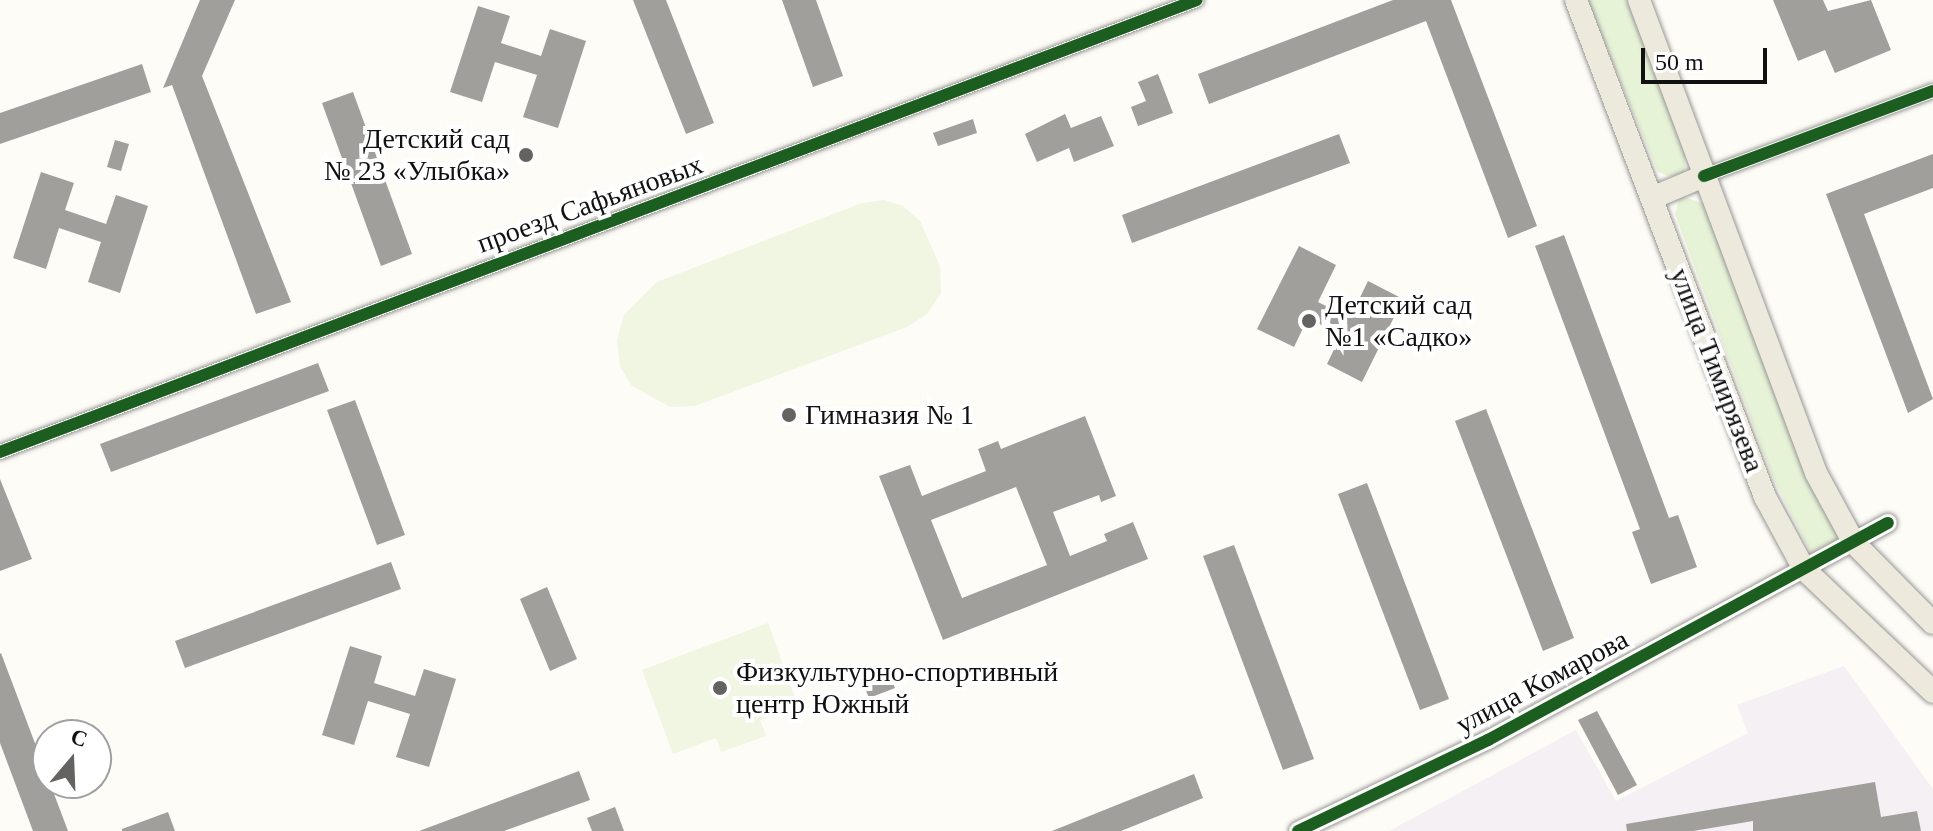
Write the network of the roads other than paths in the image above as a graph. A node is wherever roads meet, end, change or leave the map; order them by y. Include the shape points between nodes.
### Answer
1 (1197, 0) edge
2 (1576, 0) edge
3 (1639, 0) edge
4 (1933, 91) edge
5 (1704, 176) junction
6 (1652, 198) junction
7 (0, 452) edge
8 (1888, 523) dead end
9 (1854, 543) junction
10 (1804, 569) junction
11 (1933, 623) edge
12 (1933, 692) edge
13 (1298, 831) edge

1 - 7 street, проезд Сафьяновых
2 - 6 main road, улица Тимирязева
3 - 5 main road, улица Тимирязева
4 - 5 street
5 - 6 main road
5 - 9 main road, улица Тимирязева via 1816,473
6 - 10 main road, улица Тимирязева via 1765,497
8 - 9 street, улица Комарова
9 - 10 street, улица Комарова
9 - 11 main road, улица Тимирязева
10 - 12 main road, улица Тимирязева
10 - 13 street, улица Комарова via 1488,740

